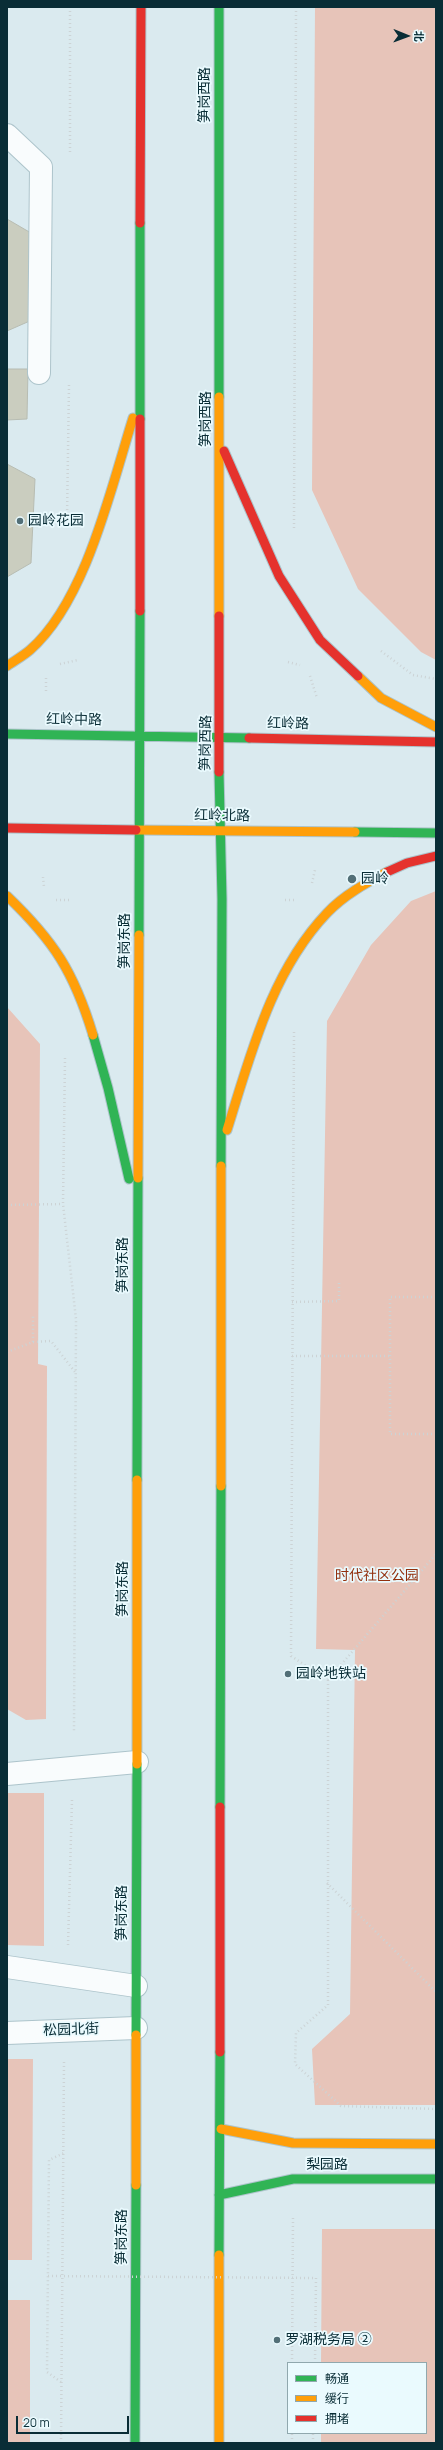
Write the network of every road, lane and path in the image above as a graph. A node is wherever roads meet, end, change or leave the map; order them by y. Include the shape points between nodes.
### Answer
1 (141, 7) edge
2 (219, 7) edge
3 (296, 7) edge
4 (7, 135) edge
5 (39, 373) dead end
6 (139, 398) junction
7 (220, 443) junction
8 (295, 534) dead end
9 (375, 647) dead end
10 (7, 666) edge
11 (310, 674) dead end
12 (436, 680) edge
13 (317, 698) dead end
14 (436, 727) edge
15 (7, 734) edge
16 (140, 736) junction
17 (220, 737) junction
18 (436, 742) edge
19 (7, 828) edge
20 (140, 830) junction
21 (219, 830) junction
22 (436, 833) edge
23 (436, 856) edge
24 (7, 896) edge
25 (294, 1027) dead end
26 (65, 1050) dead end
27 (221, 1150) junction
28 (63, 1204) junction
29 (7, 1205) edge
30 (137, 1216) junction
31 (339, 1283) dead end
32 (436, 1297) edge
33 (292, 1302) junction
34 (33, 1314) dead end
35 (33, 1342) junction
36 (7, 1352) edge
37 (292, 1356) junction
38 (390, 1356) junction
39 (76, 1373) junction
40 (436, 1434) edge
41 (436, 1554) edge
42 (328, 1680) junction
43 (74, 1733) dead end
44 (137, 1762) junction
45 (7, 1774) edge
46 (72, 1800) dead end
47 (327, 1883) junction
48 (67, 1950) dead end
49 (7, 1967) edge
50 (136, 1986) junction
51 (436, 1992) edge
52 (136, 2028) junction
53 (7, 2033) edge
54 (64, 2058) dead end
55 (436, 2109) edge
56 (221, 2129) junction
57 (436, 2144) edge
58 (64, 2153) junction
59 (436, 2179) edge
60 (219, 2195) junction
61 (293, 2216) dead end
62 (48, 2276) junction
63 (292, 2362) edge
64 (314, 2362) edge
65 (61, 2382) junction
66 (61, 2443) edge
67 (136, 2443) edge
68 (219, 2443) edge

1 - 6 main road
2 - 7 main road, 笋岗西路
3 - 8 path
4 - 5 street via 41,167
6 - 10 main road via 104,513 83,570 57,618 30,650
6 - 16 main road
7 - 14 main road via 278,576 320,640 381,698
7 - 17 main road, 笋岗西路
9 - 12 path via 413,675
11 - 13 path
15 - 16 main road, 红岭中路
16 - 17 main road, 红岭路
16 - 20 main road, 笋岗东路
17 - 18 main road, 红岭路
17 - 21 main road, 笋岗西路
19 - 20 main road, 红岭北路
20 - 21 main road, 红岭北路
20 - 30 main road, 笋岗东路
21 - 22 main road, 红岭北路
21 - 27 main road via 222,899
23 - 27 main road via 399,865 364,882 334,904 308,933 267,1008
24 - 30 main road via 31,919 62,958 82,999 108,1088
25 - 33 path
26 - 28 path
27 - 56 main road
28 - 29 path
28 - 39 path via 76,1319
30 - 44 main road, 笋岗东路
31 - 33 path via 339,1301
32 - 38 path via 390,1297
33 - 37 path
34 - 35 path
35 - 36 path
35 - 39 path via 51,1341
37 - 38 path
37 - 42 path via 291,1656
38 - 40 path via 390,1434
39 - 43 path
41 - 42 path
42 - 47 path
44 - 45 street
44 - 50 main road, 笋岗东路
46 - 48 path
47 - 51 path
47 - 55 path via 328,2005 296,2033 295,2064 341,2106
49 - 50 street
50 - 52 main road, 笋岗东路
52 - 53 street, 松园北街
52 - 67 main road, 笋岗东路
54 - 58 path
56 - 57 main road, 梨园路 via 293,2143
56 - 60 main road
58 - 62 path via 49,2160
58 - 65 path
59 - 60 main road, 梨园路 via 293,2179
60 - 68 main road
61 - 63 path
62 - 64 path, bridge via 316,2278
62 - 65 path via 47,2372
65 - 66 path

